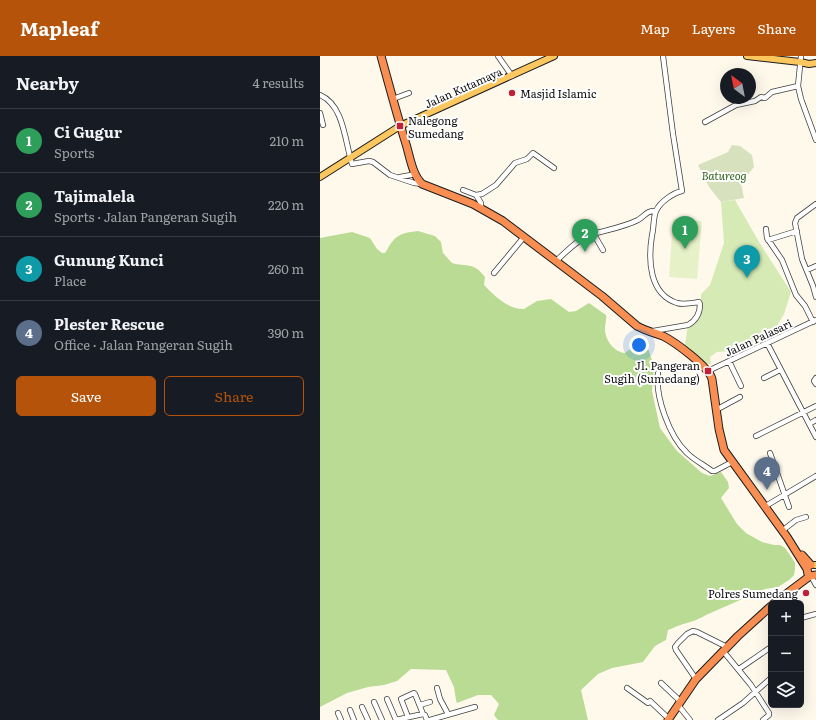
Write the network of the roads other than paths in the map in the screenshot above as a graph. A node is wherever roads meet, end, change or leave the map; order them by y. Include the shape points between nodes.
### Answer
1 (381, 56) edge
2 (498, 56) edge
3 (663, 56) edge
4 (747, 56) edge
5 (550, 57) edge
6 (801, 59) edge
7 (816, 63) edge
8 (512, 76) junction
9 (798, 86) junction
10 (409, 93) dead end
11 (320, 95) edge
12 (393, 99) junction
13 (320, 113) edge
14 (705, 122) dead end
15 (323, 125) dead end
16 (400, 126) junction
17 (816, 140) edge
18 (351, 158) junction
19 (554, 168) dead end
20 (415, 172) junction
21 (320, 177) edge
22 (396, 177) junction
23 (422, 184) junction
24 (462, 190) dead end
25 (476, 195) junction
26 (816, 204) edge
27 (481, 208) junction
28 (656, 211) junction
29 (766, 229) dead end
30 (797, 232) junction
31 (592, 234) junction
32 (524, 237) junction
33 (768, 240) junction
34 (603, 250) dead end
35 (556, 261) junction
36 (816, 266) edge
37 (807, 270) junction
38 (494, 273) dead end
39 (816, 297) edge
40 (814, 321) edge
41 (649, 332) junction
42 (767, 343) junction
43 (729, 361) junction
44 (780, 370) junction
45 (708, 371) junction
46 (658, 373) dead end
47 (764, 378) dead end
48 (816, 378) edge
49 (816, 384) edge
50 (741, 386) dead end
51 (740, 397) dead end
52 (816, 406) edge
53 (716, 410) junction
54 (802, 413) junction
55 (816, 420) edge
56 (808, 424) junction
57 (756, 436) dead end
58 (816, 437) edge
59 (770, 453) dead end
60 (732, 462) junction
61 (816, 476) edge
62 (784, 495) junction
63 (764, 506) junction
64 (789, 507) dead end
65 (806, 517) dead end
66 (782, 531) junction
67 (812, 570) edge
68 (816, 585) edge
69 (777, 600) edge
70 (768, 609) edge
71 (816, 614) edge
72 (804, 617) edge
73 (725, 649) junction
74 (768, 650) edge
75 (739, 670) junction
76 (696, 679) junction
77 (768, 681) edge
78 (662, 683) dead end
79 (437, 688) dead end
80 (627, 688) dead end
81 (756, 691) junction
82 (387, 699) dead end
83 (374, 702) dead end
84 (430, 702) dead end
85 (679, 703) junction
86 (420, 705) junction
87 (362, 707) dead end
88 (475, 707) dead end
89 (350, 710) dead end
90 (338, 714) dead end
91 (422, 714) junction
92 (448, 714) junction
93 (408, 718) junction
94 (341, 720) edge
95 (354, 720) edge
96 (368, 720) edge
97 (382, 720) edge
98 (427, 720) edge
99 (430, 720) edge
100 (669, 720) edge
101 (690, 720) edge
102 (718, 720) edge
103 (763, 720) edge

1 - 12 highway
2 - 8 street
3 - 28 street via 682,191 668,198
4 - 6 main road
5 - 8 main road, Jalan Kutamaya
6 - 7 main road via 809,64
6 - 9 street
8 - 16 main road, Jalan Kutamaya
9 - 14 street via 736,105
9 - 17 street
10 - 12 street
11 - 18 street via 329,100 342,122
12 - 16 highway
13 - 15 street
16 - 18 main road, Jalan Kutamaya
16 - 20 highway
18 - 21 main road, Jalan Kutamaya
18 - 22 street via 352,164 373,162 384,172
19 - 25 street via 533,153 527,159 516,163 496,185
20 - 22 street
20 - 23 highway
22 - 23 street
23 - 27 highway
24 - 25 street
25 - 27 street
26 - 30 street via 797,218
27 - 32 highway
28 - 31 street via 649,211 639,220 627,225
28 - 41 street via 651,245 652,276 664,296 670,300 679,304 700,304 698,315 692,323
29 - 33 street
30 - 33 street
30 - 37 street via 802,259
31 - 34 street
31 - 35 street via 582,238
32 - 35 highway
32 - 38 street
33 - 40 street via 782,260 796,295
35 - 41 highway via 629,320
36 - 37 street
37 - 39 street
40 - 42 street, Jalan Palasari
41 - 45 highway via 674,342
42 - 43 street, Jalan Palasari
42 - 44 street
43 - 45 street, Jalan Palasari
43 - 50 street
44 - 47 street
44 - 54 street
45 - 53 highway via 712,379
46 - 60 street via 660,399 672,434 680,445 712,471
48 - 49 street
51 - 53 street
52 - 54 street
53 - 60 highway via 722,444
54 - 56 street
54 - 57 street
55 - 56 street
56 - 58 street
59 - 62 street
60 - 63 highway
61 - 62 street
62 - 63 street
62 - 64 street
63 - 66 highway
65 - 66 street via 796,520
66 - 67 highway
67 - 68 street
67 - 69 highway
70 - 73 highway
71 - 72 street
73 - 75 street
73 - 76 highway
73 - 76 street via 695,632 687,634 678,643 676,650
74 - 75 street
75 - 81 street
76 - 85 highway
77 - 81 street
78 - 85 street
79 - 92 street
80 - 100 street via 648,703 650,701
81 - 102 street
81 - 103 street via 769,713
82 - 93 street via 396,720
83 - 97 street
84 - 86 street
85 - 100 highway
85 - 101 street
86 - 91 street
86 - 93 street via 414,693 402,698
87 - 96 street
88 - 92 street
89 - 95 street
90 - 94 street
91 - 93 street
91 - 98 street
92 - 99 street

